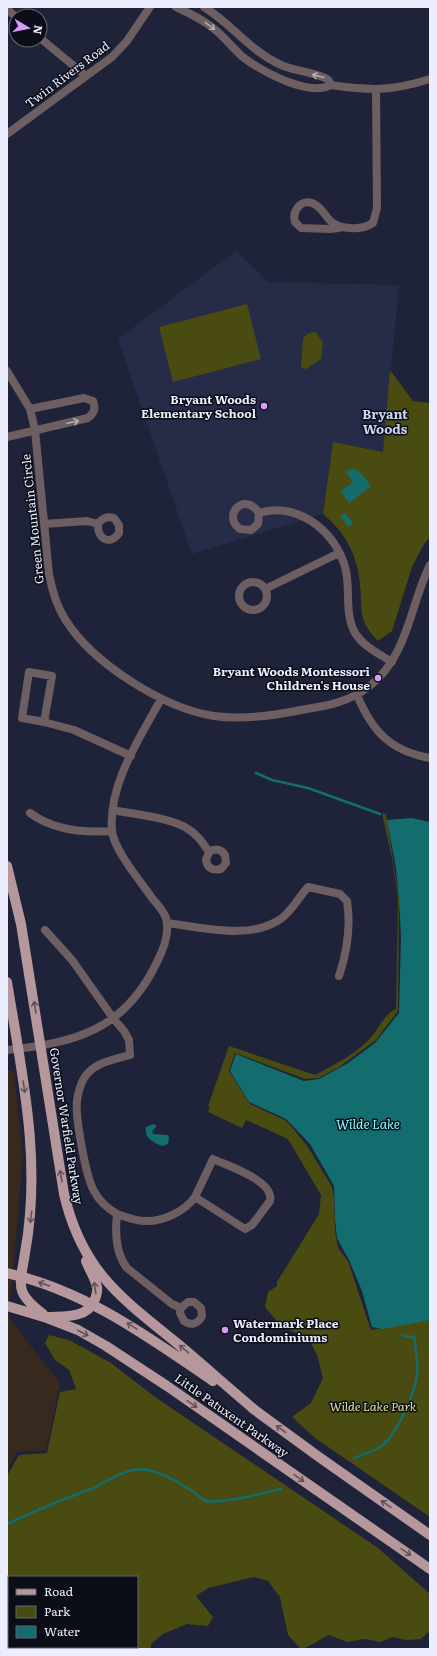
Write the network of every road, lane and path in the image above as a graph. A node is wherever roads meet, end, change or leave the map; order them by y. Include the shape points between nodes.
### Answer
1 (150, 7) edge
2 (176, 7) edge
3 (204, 7) edge
4 (48, 45) edge
5 (86, 76) junction
6 (430, 79) edge
7 (331, 85) junction
8 (376, 90) junction
9 (7, 134) edge
10 (339, 228) junction
11 (7, 372) edge
12 (30, 409) junction
13 (35, 430) junction
14 (7, 437) edge
15 (259, 513) dead end
16 (44, 524) junction
17 (98, 524) dead end
18 (339, 553) junction
19 (430, 564) edge
20 (265, 589) dead end
21 (392, 662) junction
22 (357, 695) junction
23 (161, 699) junction
24 (44, 722) junction
25 (131, 756) junction
26 (430, 758) edge
27 (113, 810) junction
28 (30, 813) dead end
29 (112, 832) junction
30 (209, 852) dead end
31 (7, 866) edge
32 (167, 923) junction
33 (45, 930) dead end
34 (339, 976) dead end
35 (7, 982) edge
36 (113, 1018) junction
37 (41, 1046) junction
38 (18, 1049) junction
39 (7, 1050) edge
40 (196, 1197) junction
41 (118, 1214) junction
42 (79, 1240) junction
43 (7, 1273) edge
44 (21, 1276) junction
45 (93, 1304) junction
46 (7, 1306) edge
47 (181, 1308) dead end
48 (47, 1318) junction
49 (256, 1411) junction
50 (430, 1535) edge
51 (430, 1569) edge

1 - 5 street, Twin Rivers Road via 127,41 112,57
2 -> 7 street via 214,28 245,58 276,77 310,87 324,88
7 -> 3 street via 326,78 294,70 265,57 222,19
4 - 5 street
5 - 9 street, Twin Rivers Road
6 - 8 street
7 - 8 street
8 - 10 street via 376,216 373,223 363,228
10 - 10 street via 311,203 306,202 297,207 295,222 301,228
11 - 12 street, Green Mountain Circle
12 - 13 street, Green Mountain Circle
13 -> 12 street via 88,418 95,405 93,401 84,398
13 - 14 street
13 - 16 street, Green Mountain Circle
15 - 18 street via 271,509 303,516 320,526
16 - 17 street via 87,521
16 - 23 street, Green Mountain Circle via 52,591 65,620 77,636 107,663
18 - 20 street
18 - 21 street via 347,576 348,610 354,631 365,644
19 - 21 street, Green Mountain Circle via 400,648
21 - 22 street, Green Mountain Circle via 371,685
22 - 23 street, Green Mountain Circle via 331,705 273,715 240,717 213,716
22 - 26 street via 366,716 382,737 399,749
23 - 25 street
24 - 24 street via 22,718 29,672 52,676
24 - 25 street via 86,734
25 - 27 street via 117,790
27 - 29 street
27 - 30 street via 180,825 199,838
28 - 29 street via 48,824 84,831
29 - 32 street via 116,844 162,911
37 -> 31 main road, Governor Warfield Parkway via 21,924
32 - 34 street via 234,931 255,929 282,918 308,887 340,894 347,901 348,934 345,959
32 - 36 street via 162,952 147,981 131,1002
33 - 36 street via 86,978
35 - 38 main road
36 - 37 street via 82,1036
36 - 41 street via 129,1040 130,1055 103,1062 90,1072 83,1080 79,1091 77,1110 87,1172 93,1190 107,1208
37 - 38 street
42 -> 37 main road, Governor Warfield Parkway via 64,1194
38 - 39 street
38 -> 44 main road via 32,1172 32,1204
40 - 40 street via 246,1229 252,1225 271,1197 260,1181 213,1159
40 - 41 street via 181,1210 156,1221
41 - 47 street via 116,1228 122,1261 166,1300
45 -> 42 main road via 96,1286
49 -> 42 main road, Governor Warfield Parkway via 115,1291 88,1258
43 - 44 main road, Little Patuxent Parkway
45 -> 44 main road, Little Patuxent Parkway
44 - 48 main road via 23,1295
45 - 48 main road via 84,1313
49 -> 45 main road, Little Patuxent Parkway via 151,1338
46 - 48 main road, Little Patuxent Parkway
48 -> 51 main road, Little Patuxent Parkway via 78,1330 134,1364
50 -> 49 main road, Little Patuxent Parkway

